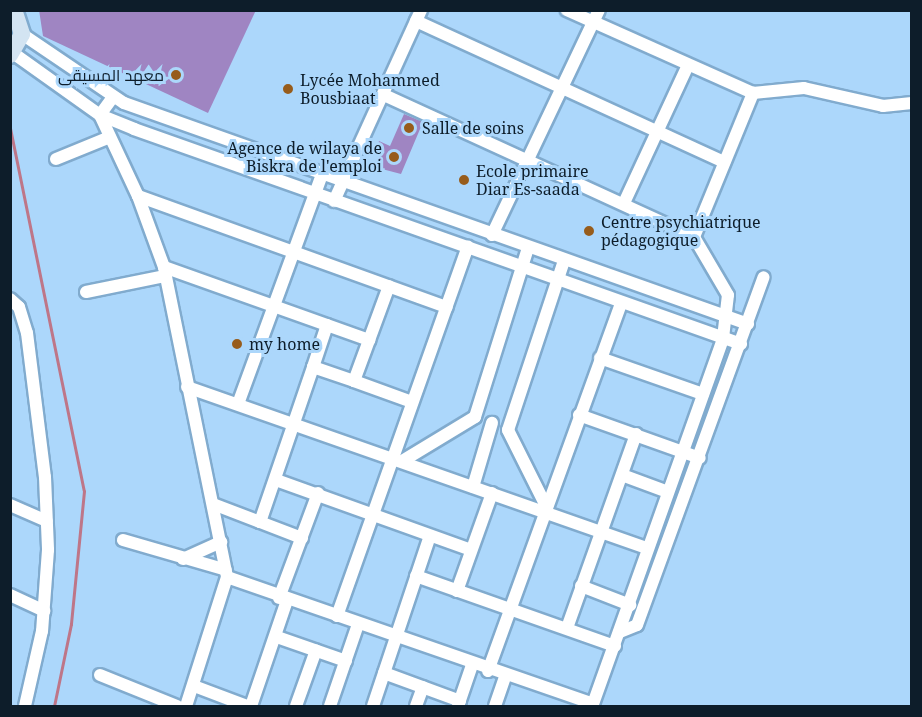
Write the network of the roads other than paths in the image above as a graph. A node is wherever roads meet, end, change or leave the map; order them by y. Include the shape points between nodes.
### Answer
1 (567, 10) edge
2 (599, 10) edge
3 (419, 16) edge
4 (19, 20) edge
5 (593, 23) junction
6 (12, 54) edge
7 (687, 65) junction
8 (563, 90) junction
9 (753, 93) junction
10 (384, 95) junction
11 (113, 96) junction
12 (912, 103) edge
13 (100, 115) junction
14 (657, 133) junction
15 (110, 137) junction
16 (56, 159) dead end
17 (529, 160) junction
18 (724, 162) junction
19 (322, 175) junction
20 (342, 182) junction
21 (313, 194) junction
22 (138, 196) junction
23 (334, 201) junction
24 (624, 203) junction
25 (492, 235) junction
26 (694, 237) junction
27 (468, 247) junction
28 (528, 248) junction
29 (291, 251) junction
30 (564, 261) junction
31 (521, 267) junction
32 (164, 271) junction
33 (764, 277) dead end
34 (558, 280) junction
35 (389, 286) junction
36 (86, 292) dead end
37 (10, 299) edge
38 (621, 303) junction
39 (273, 306) junction
40 (447, 307) junction
41 (17, 316) edge
42 (728, 319) junction
43 (748, 324) junction
44 (327, 325) junction
45 (723, 338) junction
46 (369, 340) junction
47 (741, 344) junction
48 (600, 358) junction
49 (313, 367) junction
50 (354, 381) junction
51 (187, 387) junction
52 (703, 394) junction
53 (412, 402) junction
54 (238, 404) junction
55 (579, 415) junction
56 (475, 417) junction
57 (492, 423) junction
58 (294, 425) junction
59 (508, 430) junction
60 (636, 434) junction
61 (682, 452) junction
62 (700, 458) junction
63 (398, 459) junction
64 (622, 475) junction
65 (276, 480) junction
66 (473, 487) junction
67 (668, 492) junction
68 (318, 493) junction
69 (492, 493) junction
70 (213, 504) junction
71 (10, 505) edge
72 (545, 509) junction
73 (374, 512) junction
74 (46, 521) junction
75 (260, 522) junction
76 (601, 533) junction
77 (430, 536) junction
78 (303, 538) junction
79 (123, 540) dead end
80 (221, 542) junction
81 (648, 548) junction
82 (471, 550) junction
83 (183, 559) junction
84 (227, 574) junction
85 (416, 576) junction
86 (581, 586) junction
87 (457, 591) junction
88 (10, 595) edge
89 (283, 599) junction
90 (630, 605) junction
91 (509, 610) junction
92 (44, 611) junction
93 (337, 616) junction
94 (358, 624) junction
95 (567, 628) junction
96 (620, 632) junction
97 (277, 637) junction
98 (397, 637) junction
99 (615, 646) junction
100 (316, 650) junction
101 (346, 661) junction
102 (472, 665) junction
103 (488, 671) junction
104 (384, 673) junction
105 (100, 675) dead end
106 (505, 677) junction
107 (194, 686) junction
108 (423, 687) junction
109 (574, 703) edge
110 (459, 704) edge
111 (593, 705) edge
112 (25, 706) edge
113 (177, 706) edge
114 (186, 706) edge
115 (249, 706) edge
116 (296, 706) edge
117 (330, 706) edge
118 (373, 706) edge
119 (416, 706) edge
120 (495, 706) edge

1 - 5 street
2 - 5 street
3 - 8 street
3 - 10 street
4 - 6 street
4 - 11 street
5 - 7 street
5 - 8 street
6 - 13 street
7 - 9 street
7 - 14 street
8 - 14 street
8 - 17 street
9 - 12 street via 804,88 883,106
9 - 18 street
10 - 17 street
10 - 20 street
11 - 13 street
11 - 19 street
13 - 15 street
13 - 21 street
14 - 18 street
14 - 24 street
15 - 16 street
15 - 22 street
17 - 24 street
17 - 25 street
18 - 26 street
19 - 20 street
19 - 21 street
20 - 23 street
20 - 25 street
21 - 23 street
21 - 29 street
22 - 29 street
22 - 32 street
23 - 27 street
24 - 26 street
25 - 28 street
26 - 42 street via 728,295
27 - 31 street
27 - 40 street
28 - 30 street
28 - 31 street
29 - 35 street
29 - 39 street
30 - 34 street
30 - 42 street
31 - 34 street
31 - 56 street
32 - 36 street
32 - 39 street
32 - 51 street
33 - 43 street
34 - 38 street
34 - 59 street
35 - 40 street
35 - 46 street
37 - 41 street
38 - 45 street
38 - 48 street
39 - 44 street
39 - 54 street
40 - 53 street
41 - 74 street via 40,424
42 - 43 street
42 - 45 street
43 - 47 street
44 - 46 street
44 - 49 street
45 - 47 street
45 - 52 street
46 - 50 street
47 - 62 street
48 - 52 street
48 - 55 street
49 - 50 street
49 - 58 street
50 - 53 street
51 - 54 street
51 - 70 street
52 - 61 street
53 - 63 street
54 - 58 street
55 - 60 street
55 - 72 street
56 - 57 street
56 - 63 street
57 - 59 street
57 - 66 street
58 - 63 street
58 - 65 street
59 - 72 street
60 - 61 street
60 - 64 street
61 - 62 street
61 - 67 street
62 - 96 street via 637,625
63 - 66 street
63 - 73 street
64 - 67 street
64 - 76 street
65 - 68 street
65 - 75 street
66 - 69 street
67 - 81 street
68 - 73 street
68 - 78 street
69 - 72 street
69 - 82 street
70 - 75 street
70 - 80 street
71 - 74 street
72 - 76 street
72 - 91 street
73 - 77 street
73 - 93 street
74 - 92 street
75 - 78 street
76 - 81 street
76 - 86 street
77 - 82 street
77 - 85 street
78 - 89 street
79 - 83 street
80 - 83 street
80 - 84 street
81 - 90 street
82 - 87 street
83 - 84 street
84 - 89 street
84 - 107 street
85 - 87 street
85 - 98 street
86 - 90 street
86 - 95 street
87 - 91 street
88 - 92 street
89 - 93 street
89 - 97 street
90 - 96 street
91 - 95 street
91 - 103 street
92 - 112 street
93 - 94 street
94 - 98 street
94 - 101 street
95 - 99 street
96 - 99 street
97 - 100 street
97 - 115 street
98 - 102 street
98 - 104 street
99 - 111 street
100 - 101 street
100 - 116 street
101 - 117 street
102 - 103 street
102 - 110 street
103 - 106 street
104 - 108 street
104 - 118 street
105 - 113 street
106 - 109 street
106 - 120 street
107 - 114 street
107 - 115 street
108 - 110 street
108 - 119 street
109 - 111 street

